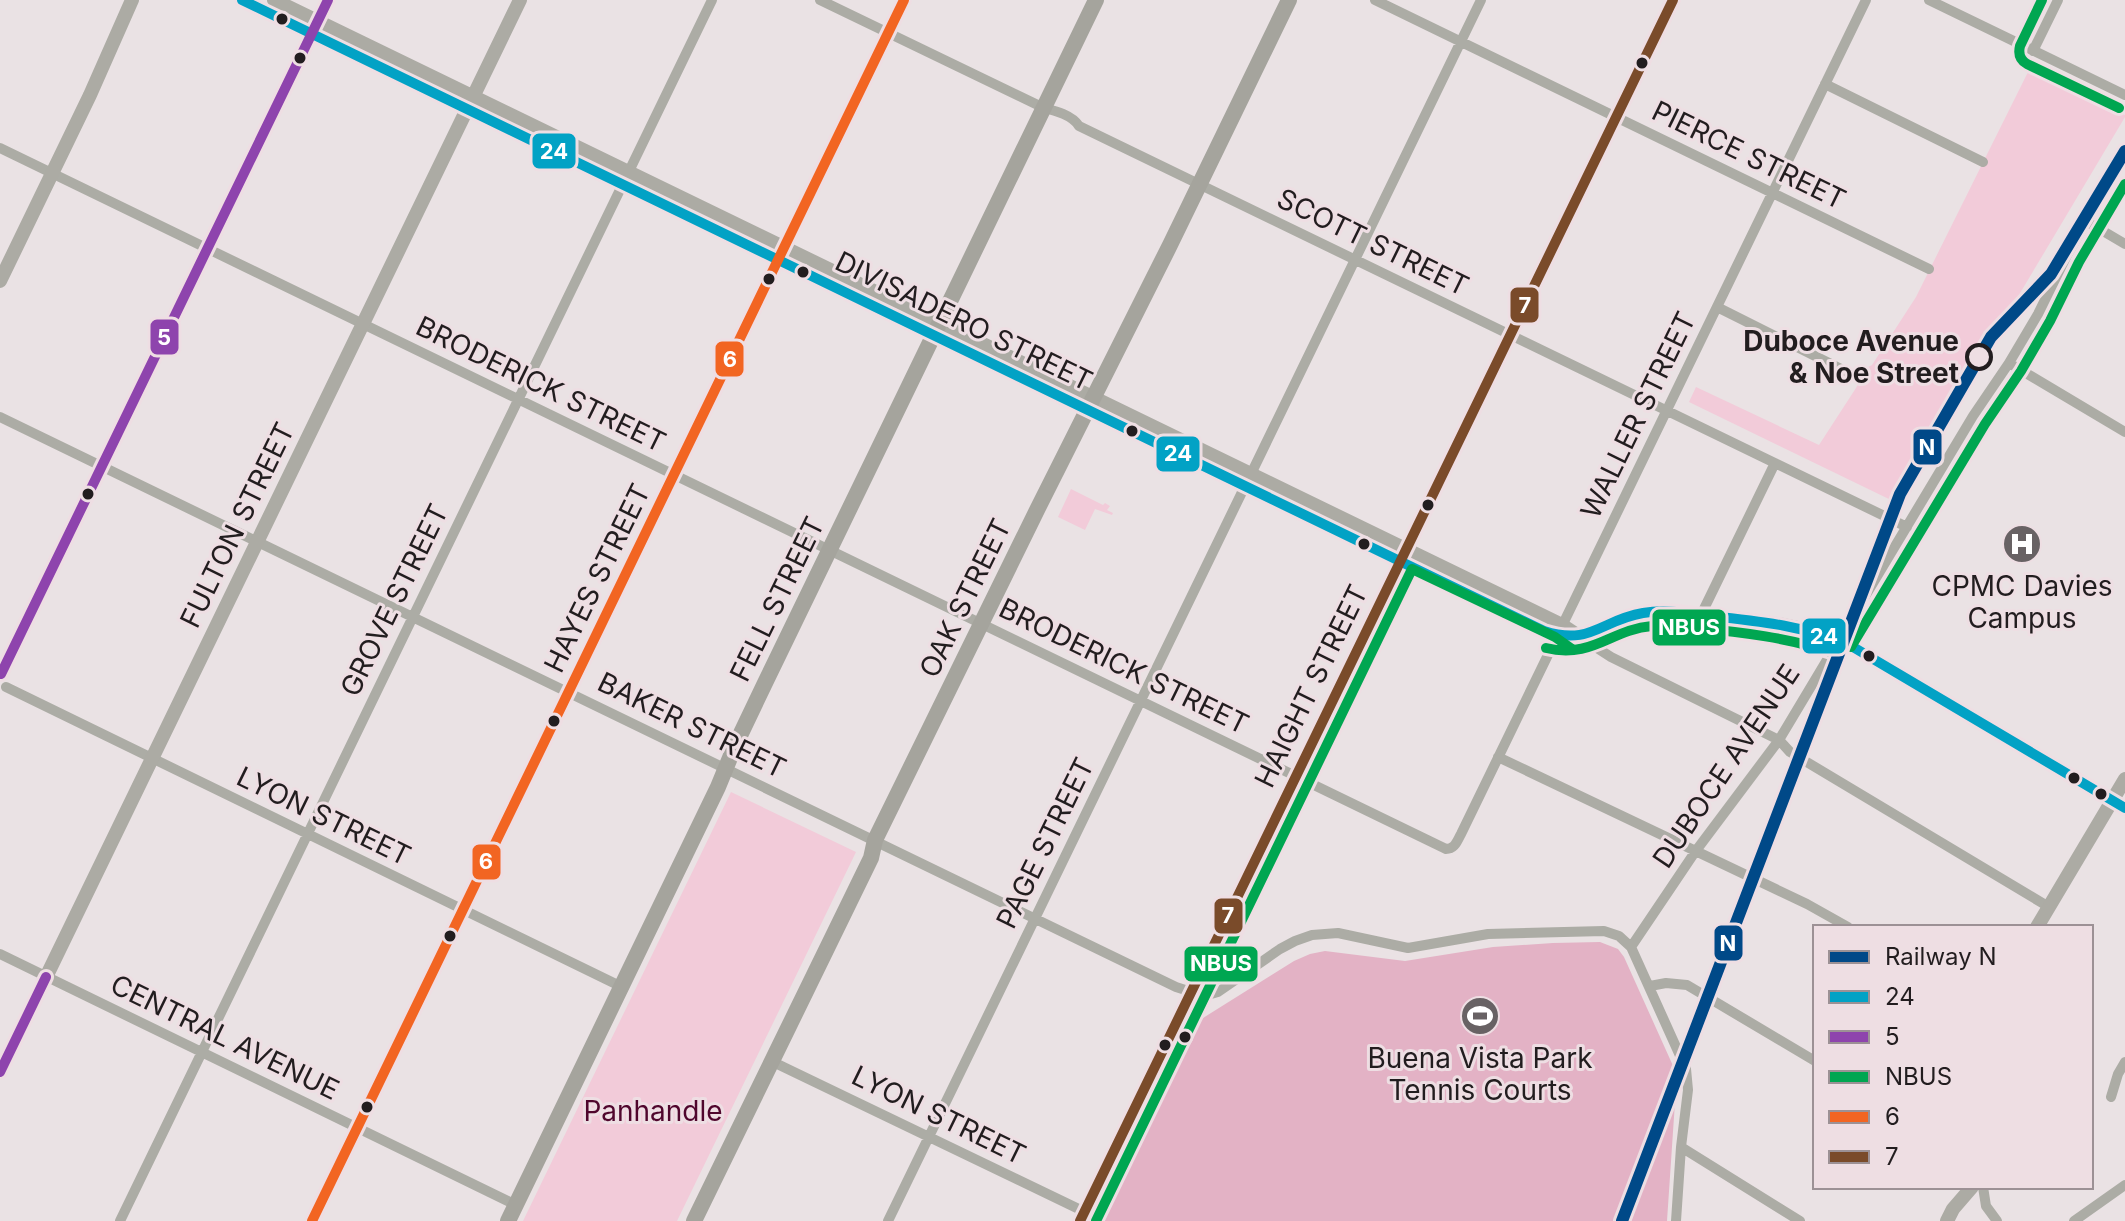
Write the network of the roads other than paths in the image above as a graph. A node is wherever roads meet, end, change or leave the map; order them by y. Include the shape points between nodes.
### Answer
1 (132, 0) edge
2 (242, 0) edge
3 (274, 0) edge
4 (328, 0) edge
5 (520, 0) edge
6 (712, 0) edge
7 (820, 0) edge
8 (904, 0) edge
9 (1096, 0) edge
10 (1289, 0) edge
11 (1375, 0) edge
12 (1481, 0) edge
13 (1673, 0) edge
14 (1866, 0) edge
15 (1929, 0) edge
16 (2058, 0) edge
17 (1960, 1) edge
18 (1955, 13) junction
19 (315, 27) junction
20 (888, 33) junction
21 (1461, 42) junction
22 (2033, 51) junction
23 (1825, 84) junction
24 (2125, 95) edge
25 (470, 103) junction
26 (1044, 108) junction
27 (1616, 117) junction
28 (0, 148) edge
29 (2125, 156) edge
30 (1983, 162) dead end
31 (52, 173) junction
32 (626, 178) junction
33 (1200, 184) junction
34 (1772, 193) junction
35 (2086, 221) junction
36 (2125, 244) edge
37 (208, 248) junction
38 (781, 254) junction
39 (1355, 259) junction
40 (1929, 269) dead end
41 (0, 281) edge
42 (1717, 307) junction
43 (363, 324) junction
44 (937, 329) junction
45 (1510, 335) junction
46 (2009, 363) junction
47 (1859, 378) dead end
48 (518, 399) junction
49 (1091, 404) junction
50 (1666, 410) junction
51 (0, 417) edge
52 (2125, 432) edge
53 (1775, 463) junction
54 (102, 466) junction
55 (674, 475) junction
56 (1248, 480) junction
57 (1907, 527) junction
58 (257, 542) junction
59 (829, 550) junction
60 (1403, 556) junction
61 (1701, 615) junction
62 (413, 617) junction
63 (982, 623) junction
64 (1560, 631) junction
65 (1580, 637) junction
66 (1839, 640) junction
67 (1, 674) edge
68 (3, 690) edge
69 (569, 692) junction
70 (1140, 701) junction
71 (1779, 740) junction
72 (1498, 757) junction
73 (152, 759) junction
74 (725, 768) junction
75 (1296, 776) junction
76 (2125, 779) edge
77 (2118, 805) edge
78 (307, 834) junction
79 (875, 840) junction
80 (1450, 849) joint
81 (1695, 852) junction
82 (2049, 907) junction
83 (463, 910) junction
84 (1035, 918) junction
85 (1844, 925) edge
86 (2038, 925) edge
87 (1631, 947) junction
88 (0, 954) edge
89 (46, 977) junction
90 (1650, 986) junction
91 (622, 987) junction
92 (1191, 992) junction
93 (201, 1052) junction
94 (1813, 1060) edge
95 (771, 1061) junction
96 (2125, 1062) edge
97 (0, 1072) edge
98 (2111, 1097) dead end
99 (357, 1128) junction
100 (929, 1137) junction
101 (1681, 1147) junction
102 (2125, 1185) edge
103 (1970, 1189) edge
104 (1983, 1189) edge
105 (516, 1205) junction
106 (1082, 1216) edge
107 (120, 1221) edge
108 (312, 1221) edge
109 (508, 1221) edge
110 (694, 1221) edge
111 (888, 1221) edge
112 (1676, 1221) edge
113 (1800, 1221) edge
114 (1947, 1221) edge
115 (1997, 1221) edge
116 (2074, 1221) edge

1 - 31 street
2 - 19 street, DIVISADERO STREET
3 - 19 street, DIVISADERO STREET
4 - 19 street
5 - 25 street, FULTON STREET
6 - 32 street, GROVE STREET
7 - 20 street, SCOTT STREET
8 - 20 street, HAYES STREET
9 - 26 main road, FELL STREET
10 - 33 main road, OAK STREET
11 - 21 street, PIERCE STREET
12 - 21 street, PAGE STREET
13 - 27 street, HAIGHT STREET
14 - 23 street, WALLER STREET
15 - 18 street
16 - 22 street
17 - 18 street
18 - 22 street
19 - 25 street, DIVISADERO STREET
19 - 37 street
20 - 26 street, SCOTT STREET
20 - 38 street, HAYES STREET
21 - 27 street, PIERCE STREET
21 - 39 street, PAGE STREET
22 - 24 street
23 - 30 street
23 - 34 street, WALLER STREET
25 - 32 street, DIVISADERO STREET
25 - 43 street, FULTON STREET
26 - 33 street, SCOTT STREET
26 - 44 main road, FELL STREET
27 - 34 street, PIERCE STREET
27 - 45 street, HAIGHT STREET
28 - 31 street, BRODERICK STREET
29 - 35 street, DUBOCE AVENUE
31 - 37 street, BRODERICK STREET
31 - 41 street
32 - 38 street, DIVISADERO STREET
32 - 48 street, GROVE STREET
33 - 39 street, SCOTT STREET
33 - 49 main road, OAK STREET
34 - 40 street, PIERCE STREET
34 - 42 street, WALLER STREET
35 - 36 street
35 - 46 street, DUBOCE AVENUE
37 - 43 street, BRODERICK STREET
37 - 54 street
38 - 44 street, DIVISADERO STREET
38 - 55 street, HAYES STREET
39 - 45 street, SCOTT STREET
39 - 56 street, PAGE STREET
42 - 47 street
42 - 50 street, WALLER STREET
43 - 48 street, BRODERICK STREET
43 - 58 street, FULTON STREET
44 - 49 street, DIVISADERO STREET
44 - 59 main road, FELL STREET
45 - 50 street, SCOTT STREET
45 - 60 street, HAIGHT STREET
46 - 52 street
46 - 57 street, DUBOCE AVENUE
48 - 55 street, BRODERICK STREET
48 - 62 street, GROVE STREET
49 - 56 street, DIVISADERO STREET
49 - 63 main road, OAK STREET
50 - 53 street, SCOTT STREET
50 - 64 street, WALLER STREET
51 - 54 street, BAKER STREET
53 - 57 street, SCOTT STREET
53 - 61 street
54 - 58 street, BAKER STREET
54 - 67 street
55 - 59 street, BRODERICK STREET
55 - 69 street, HAYES STREET
56 - 60 street, DIVISADERO STREET
56 - 70 street, PAGE STREET
57 - 66 street, DUBOCE AVENUE
58 - 62 street, BAKER STREET
58 - 73 street, FULTON STREET
59 - 63 street, BRODERICK STREET
59 - 74 main road, FELL STREET
60 - 64 street, DIVISADERO STREET
60 - 75 street, HAIGHT STREET
61 - 65 street via 1640,614
61 - 66 street via 1774,624
62 - 69 street, BAKER STREET
62 - 78 street, GROVE STREET
63 - 70 street, BRODERICK STREET
63 - 79 main road, OAK STREET
64 - 65 street, DIVISADERO STREET
64 - 72 street, WALLER STREET
65 - 71 street
66 - 71 street, DUBOCE AVENUE
66 - 77 street
67 - 68 street via 6,680
68 - 73 street, LYON STREET
69 - 74 street, BAKER STREET
69 - 83 street, HAYES STREET
70 - 75 street, BRODERICK STREET
70 - 84 street, PAGE STREET
71 - 81 street, DUBOCE AVENUE
71 - 82 street via 1790,752
72 - 80 street, WALLER STREET
72 - 81 street
73 - 78 street, LYON STREET
73 - 89 street, FULTON STREET
74 - 79 street, BAKER STREET
74 - 91 main road, FELL STREET
75 - 80 street, BRODERICK STREET
75 - 92 street, HAIGHT STREET
76 - 77 street
77 - 82 street
78 - 83 street, LYON STREET
78 - 93 street, GROVE STREET
79 - 84 street, BAKER STREET
79 - 95 main road, OAK STREET via 871,858
81 - 85 street
81 - 87 street, DUBOCE AVENUE
82 - 86 street
83 - 91 street, LYON STREET
83 - 99 street, HAYES STREET
84 - 92 street, BAKER STREET
84 - 100 street, PAGE STREET
87 - 90 street
87 - 92 street via 1604,931 1488,934 1408,948 1338,933 1312,935 1280,949 1218,992
88 - 89 street, CENTRAL AVENUE
89 - 93 street, CENTRAL AVENUE
89 - 97 street, FULTON STREET
90 - 94 street via 1687,985
90 - 101 street via 1686,1069
91 - 105 main road, FELL STREET
92 - 106 street, HAIGHT STREET
93 - 99 street, CENTRAL AVENUE
93 - 107 street, GROVE STREET
95 - 100 street, LYON STREET
95 - 110 main road, OAK STREET
96 - 98 street
99 - 105 street, CENTRAL AVENUE
99 - 108 street, HAYES STREET
100 - 106 street, LYON STREET
100 - 111 street, PAGE STREET
101 - 112 street
101 - 113 street
102 - 116 street
103 - 114 street
104 - 115 street via 1986,1206
105 - 109 main road, FELL STREET

